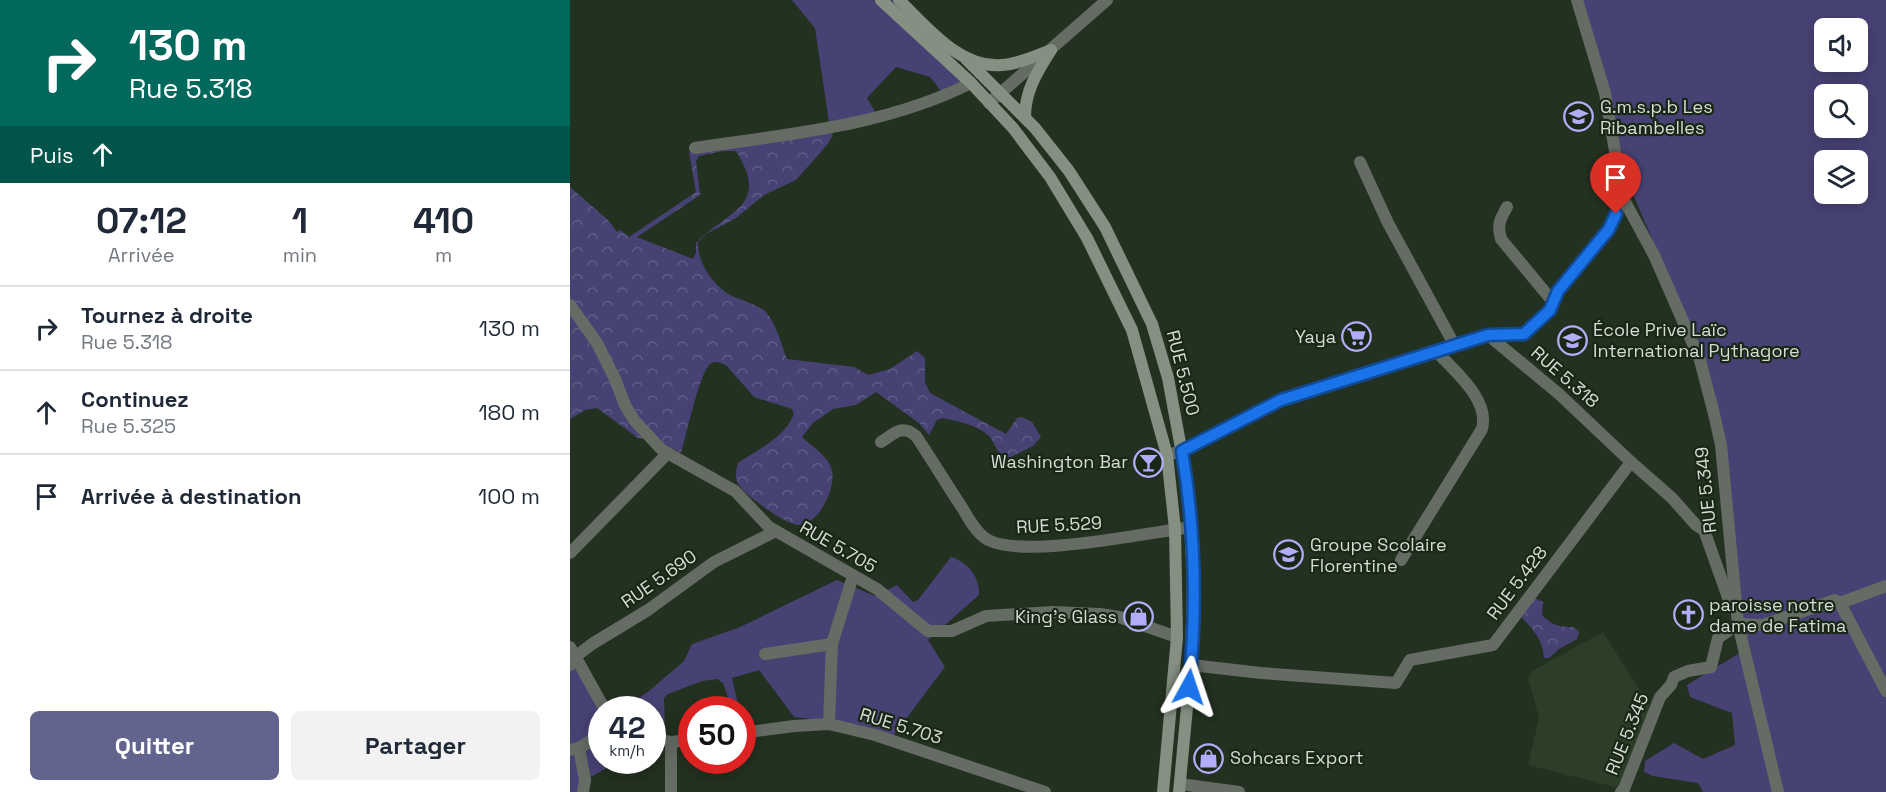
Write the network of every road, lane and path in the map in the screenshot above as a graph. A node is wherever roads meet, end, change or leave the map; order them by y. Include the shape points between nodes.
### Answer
1 (881, 0) edge
2 (900, 0) edge
3 (1107, 0) edge
4 (1577, 0) edge
5 (1051, 50) junction
6 (966, 59) junction
7 (971, 83) junction
8 (1000, 92) junction
9 (989, 103) junction
10 (1025, 117) junction
11 (695, 148) dead end
12 (1360, 162) dead end
13 (1623, 198) junction
14 (1507, 207) dead end
15 (1554, 303) junction
16 (570, 305) edge
17 (1488, 335) junction
18 (1455, 346) junction
19 (1436, 351) junction
20 (881, 442) dead end
21 (1182, 451) junction
22 (668, 453) junction
23 (1167, 455) junction
24 (1631, 462) junction
25 (1192, 527) junction
26 (1175, 529) junction
27 (776, 531) junction
28 (570, 553) edge
29 (1401, 560) dead end
30 (853, 576) junction
31 (1886, 586) edge
32 (1840, 603) junction
33 (1738, 624) junction
34 (1177, 637) junction
35 (832, 644) junction
36 (765, 654) dead end
37 (572, 656) edge
38 (1191, 665) junction
39 (1886, 691) edge
40 (596, 696) edge
41 (829, 724) junction
42 (756, 731) edge
43 (666, 741) edge
44 (678, 741) edge
45 (588, 742) edge
46 (671, 742) junction
47 (574, 749) edge
48 (1179, 788) edge
49 (583, 792) edge
50 (671, 792) edge
51 (1045, 792) edge
52 (1163, 792) edge
53 (1239, 792) edge
54 (1621, 792) edge
55 (1778, 792) edge

1 - 7 main road, RUE 5.500
2 - 6 main road, RUE 5.500
3 - 5 street
4 - 13 street, RUE 5.349 via 1605,93
5 - 6 main road via 1003,65
5 - 8 street
5 - 10 main road via 1031,85
6 - 8 main road, RUE 5.500
7 - 9 main road, RUE 5.500
7 - 11 street via 943,97 853,123
8 - 9 street
8 - 10 main road, RUE 5.500
9 - 23 main road, RUE 5.500 via 1050,177 1109,280 1132,330
10 - 21 main road, RUE 5.500 via 1075,180 1106,227 1128,271 1152,324 1168,378
12 - 18 street via 1388,223
13 - 15 street via 1609,229 1558,291
13 - 33 street, RUE 5.349 via 1654,255 1700,360 1721,445
14 - 15 street via 1499,221 1501,239
15 - 17 street via 1524,334
16 - 22 street, RUE 5.705 via 597,344 634,420
17 - 18 street
17 - 24 street, RUE 5.318 via 1559,394
18 - 19 street
19 - 21 street via 1281,400
19 - 29 street via 1479,401 1485,417 1482,429
20 - 26 street, RUE 5.529 via 900,430 909,430 916,436 973,525 994,543 1018,548 1065,545
21 - 23 street
21 - 25 main road, RUE 5.500
22 - 27 street, RUE 5.705 via 735,491
22 - 28 street
23 - 26 main road, RUE 5.500
24 - 33 street, RUE 5.318 via 1704,530
24 - 38 street, RUE 5.428 via 1493,645 1410,660 1396,683
25 - 26 street, RUE 5.529
25 - 38 main road, RUE 5.500
26 - 34 main road, RUE 5.500
27 - 30 street, RUE 5.705
27 - 37 street, RUE 5.690 via 714,562 648,610
30 - 34 street, RUE 5.705 via 877,589 928,630 952,631 986,616 1053,612 1119,617
30 - 35 street
31 - 32 street
32 - 33 street via 1835,600 1763,625
32 - 39 street
33 - 54 street, RUE 5.345 via 1718,638 1711,667 1674,677 1659,697
33 - 55 street, RUE 5.349
34 - 52 main road, RUE 5.500
35 - 36 street
35 - 41 street
37 - 40 street
38 - 48 main road, RUE 5.500
41 - 42 street, RUE 5.703
41 - 51 street, RUE 5.703 via 875,735
43 - 46 street
44 - 46 street
45 - 47 street
46 - 50 street
47 - 49 street via 585,780
48 - 53 street

